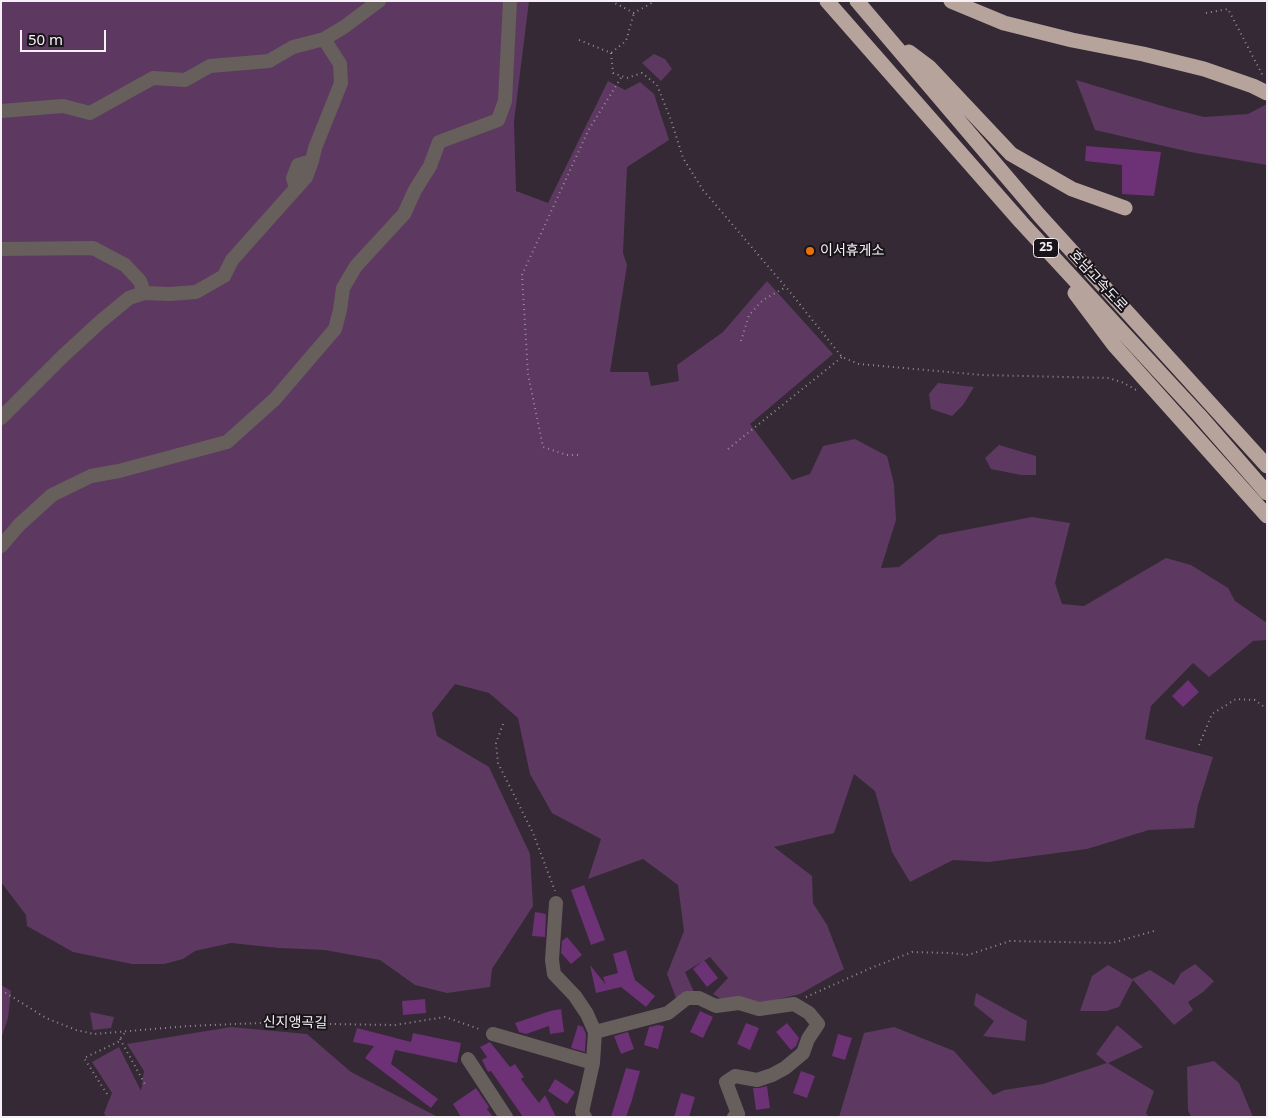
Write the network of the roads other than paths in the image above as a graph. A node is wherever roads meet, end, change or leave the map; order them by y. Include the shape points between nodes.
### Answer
1 (379, 1) edge
2 (510, 1) edge
3 (828, 1) edge
4 (857, 1) edge
5 (951, 1) edge
6 (886, 35) junction
7 (324, 39) junction
8 (1267, 93) edge
9 (1, 111) edge
10 (1125, 208) dead end
11 (1021, 222) junction
12 (1, 249) edge
13 (144, 293) junction
14 (1, 418) edge
15 (1267, 466) edge
16 (1267, 493) edge
17 (1267, 516) edge
18 (1, 546) edge
19 (556, 903) road end
20 (595, 1032) junction
21 (493, 1034) road end
22 (468, 1059) dead end
23 (594, 1063) junction
24 (506, 1117) edge
25 (585, 1117) edge
26 (734, 1117) edge

1 - 7 street
2 - 18 street via 505,101 498,120 439,142 404,214 356,266 343,288 335,329 275,399 227,442 91,476 52,495
3 - 11 highway, 호남고속도로 / 25
4 - 6 highway, 호남고속도로 / 25
5 - 8 highway via 1004,23 1204,69
6 - 10 highway via 929,67 1011,154 1072,190
6 - 15 highway, 호남고속도로 / 25 via 1039,215
7 - 9 street via 293,48 269,61 210,66 186,80 153,78 90,113 63,106
7 - 13 street via 340,64 341,83 306,177 232,260 224,276 196,292
11 - 16 highway, 호남고속도로 / 25
11 - 17 highway via 1114,345
12 - 13 street via 93,248 125,265 140,281
13 - 14 street via 129,298 100,322
19 - 20 street via 554,974 575,996
20 - 23 street
20 - 26 street via 668,1013 687,998 699,998 716,1006 739,1004 759,1009 793,1004 809,1013 818,1024 803,1053 785,1068 757,1080 735,1076 726,1082 738,1114
21 - 23 street
22 - 24 street
23 - 25 street via 582,1112

